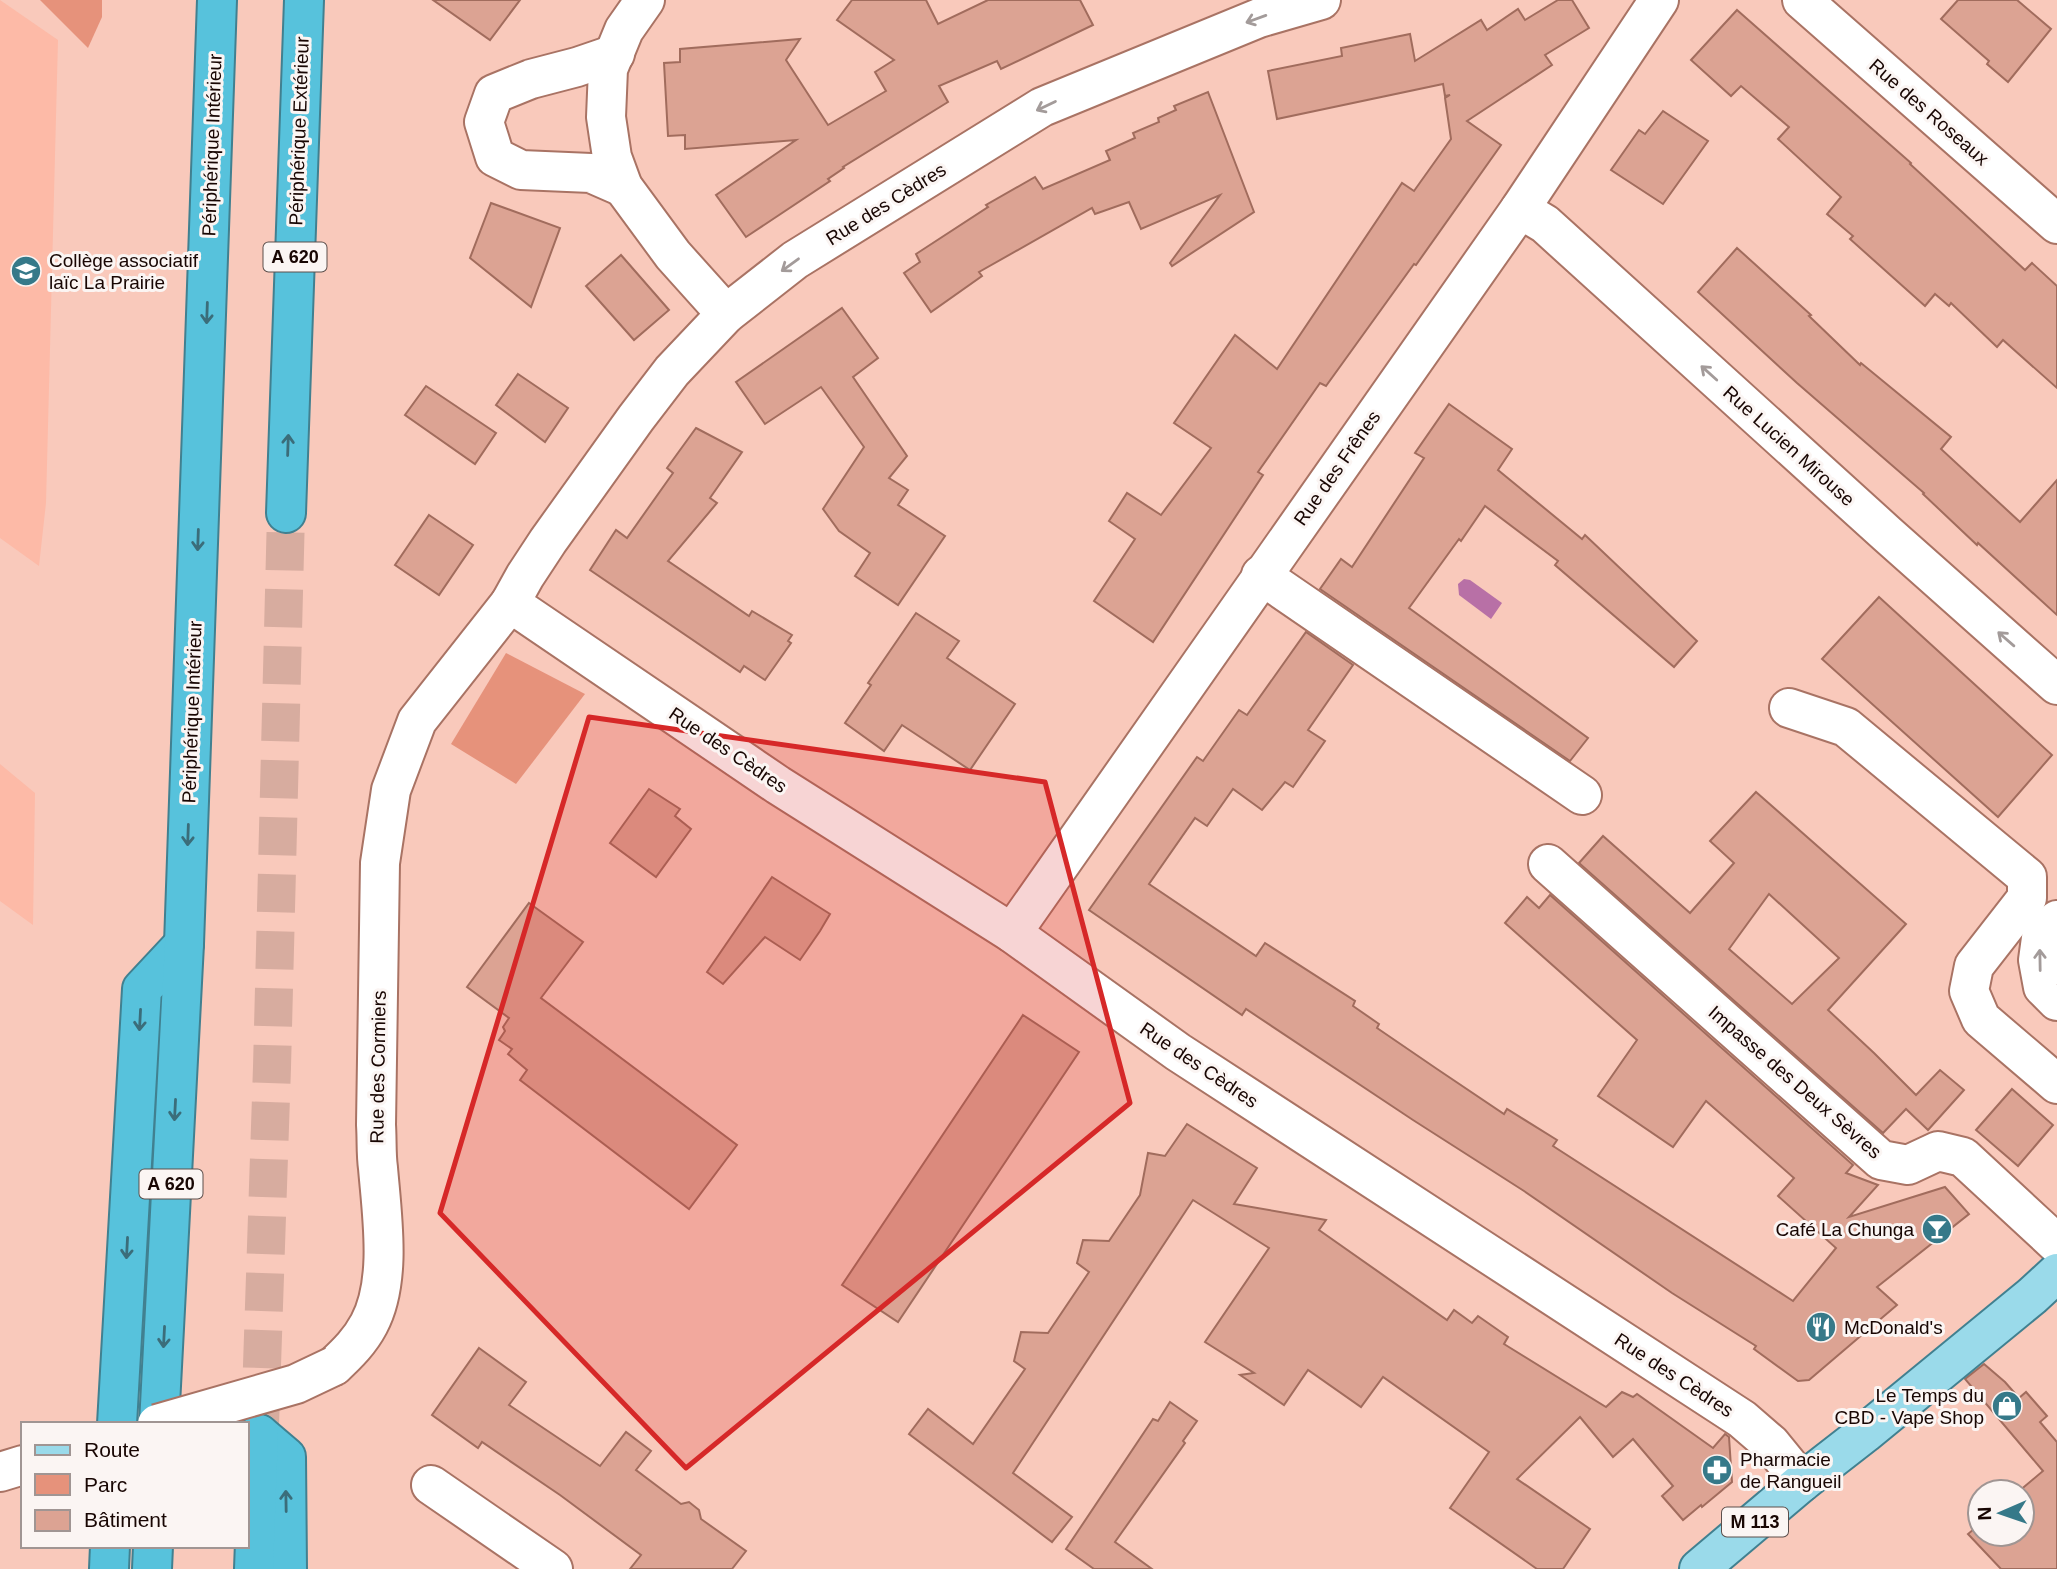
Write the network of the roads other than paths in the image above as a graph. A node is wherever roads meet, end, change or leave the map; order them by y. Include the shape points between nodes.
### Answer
1 (217, 0) edge
2 (304, 0) edge
3 (646, 0) edge
4 (1321, 0) edge
5 (1659, 0) edge
6 (1802, 0) edge
7 (615, 54) junction
8 (623, 187) junction
9 (1520, 209) junction
10 (2057, 224) edge
11 (726, 314) junction
12 (286, 513) tunnel mouth
13 (1261, 575) junction
14 (510, 603) junction
15 (2057, 685) edge
16 (1789, 708) dead end
17 (1582, 794) dead end
18 (1548, 864) dead end
19 (2057, 920) edge
20 (1012, 933) junction
21 (184, 944) junction
22 (2057, 1001) edge
23 (2057, 1084) edge
24 (2057, 1244) edge
25 (2057, 1273) edge
26 (117, 1422) edge
27 (158, 1422) edge
28 (165, 1422) edge
29 (21, 1466) edge
30 (0, 1472) edge
31 (1802, 1482) junction
32 (431, 1485) dead end
33 (110, 1548) edge
34 (153, 1548) edge
35 (1707, 1567) edge
36 (109, 1569) edge
37 (152, 1569) edge
38 (254, 1569) edge
39 (287, 1569) edge
40 (553, 1569) edge

1 -> 21 highway, Périphérique Intérieur / A 620
12 -> 2 highway, Périphérique Extérieur / A 620
3 - 7 street via 624,30
4 -> 11 street, Rue des Cèdres via 1259,18 1042,107 795,260
5 - 9 street, Rue des Frênes
6 - 10 street, Rue des Roseaux
7 - 8 street via 608,69 607,117 612,157
7 - 8 street via 494,94 484,122 495,157 521,170 591,173
8 - 11 street via 673,255
9 - 13 street, Rue des Frênes
15 -> 9 street, Rue Lucien Mirouse via 1545,224
11 - 14 street, Rue des Cèdres via 672,371 636,418
13 - 17 street
13 - 20 street, Rue des Frênes
14 - 20 street, Rue des Cèdres via 778,785
14 - 28 street, Rue des Cormiers, bridge via 417,721 391,790 380,863 376,1125 384,1242 381,1287 370,1323 334,1366 296,1384
16 - 23 street via 1846,727 2026,877 2027,898 1974,966 1969,991 1981,1019
18 - 24 street, Impasse des Deux Sèvres via 1881,1160 1908,1165 1938,1151 1963,1157
22 -> 19 street via 2043,988 2038,960 2041,938
20 - 31 street, Rue des Cèdres via 1189,1059 1742,1419 1771,1444
21 -> 26 highway via 142,989
21 -> 27 highway, Périphérique Intérieur / A 620
25 - 31 main road, M 113
29 - 30 street
31 - 35 main road, M 113
32 - 40 street
33 - 36 highway
34 - 37 highway
39 -> 38 highway via 286,1457 260,1434

